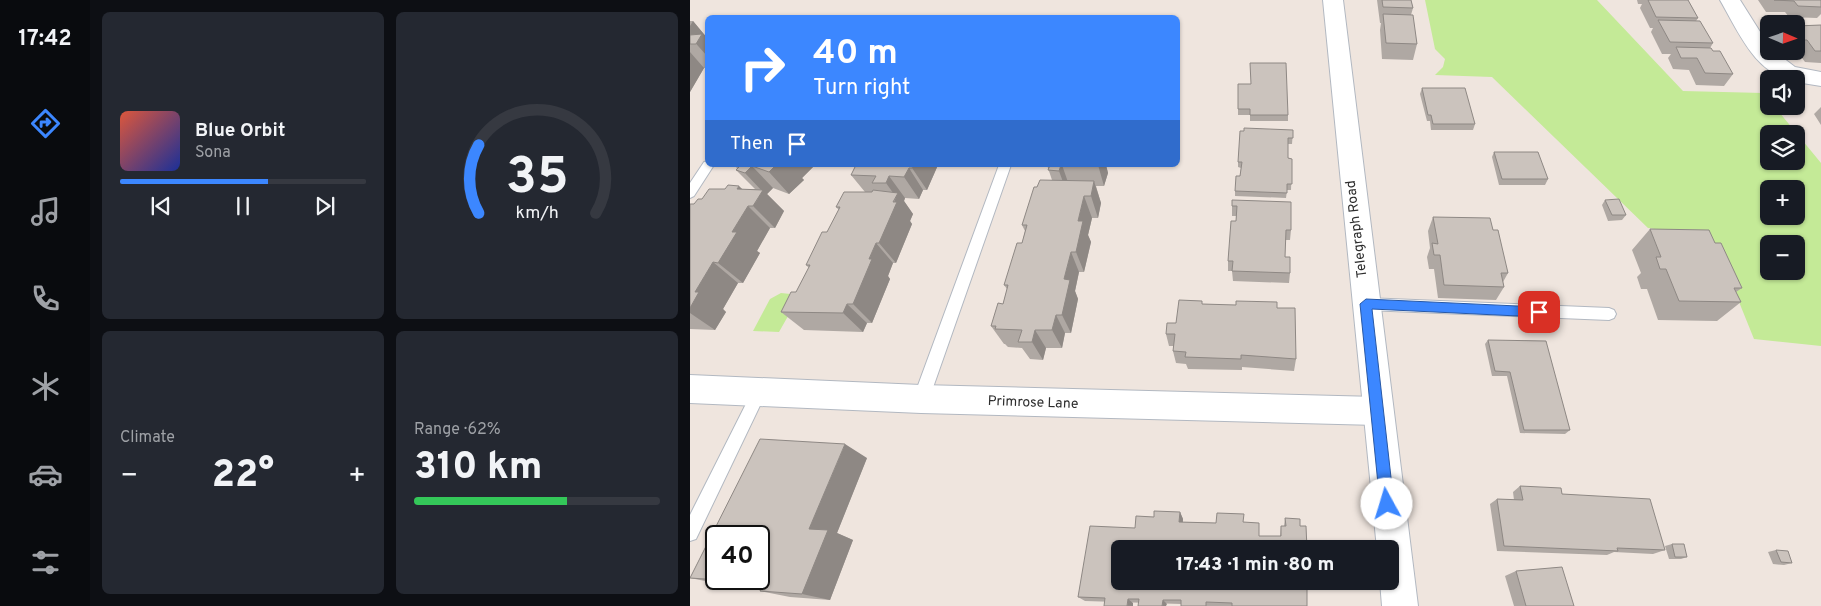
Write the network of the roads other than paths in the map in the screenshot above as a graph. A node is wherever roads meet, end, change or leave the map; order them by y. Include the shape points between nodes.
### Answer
1 (1333, 0) edge
2 (1730, 0) edge
3 (1821, 80) edge
4 (707, 167) edge
5 (1004, 167) edge
6 (690, 193) edge
7 (1366, 304) junction
8 (1609, 314) dead end
9 (690, 389) edge
10 (760, 391) junction
11 (920, 399) junction
12 (1377, 411) junction
13 (690, 533) edge
14 (1400, 606) edge

1 - 7 street, Telegraph Road
2 - 3 street via 1767,59 1779,69 1796,76
4 - 6 lane
5 - 11 lane
7 - 8 lane
7 - 12 street, Telegraph Road
9 - 10 street, Primrose Lane
10 - 11 street, Primrose Lane
10 - 13 lane
11 - 12 street, Primrose Lane
12 - 14 street, Telegraph Road

